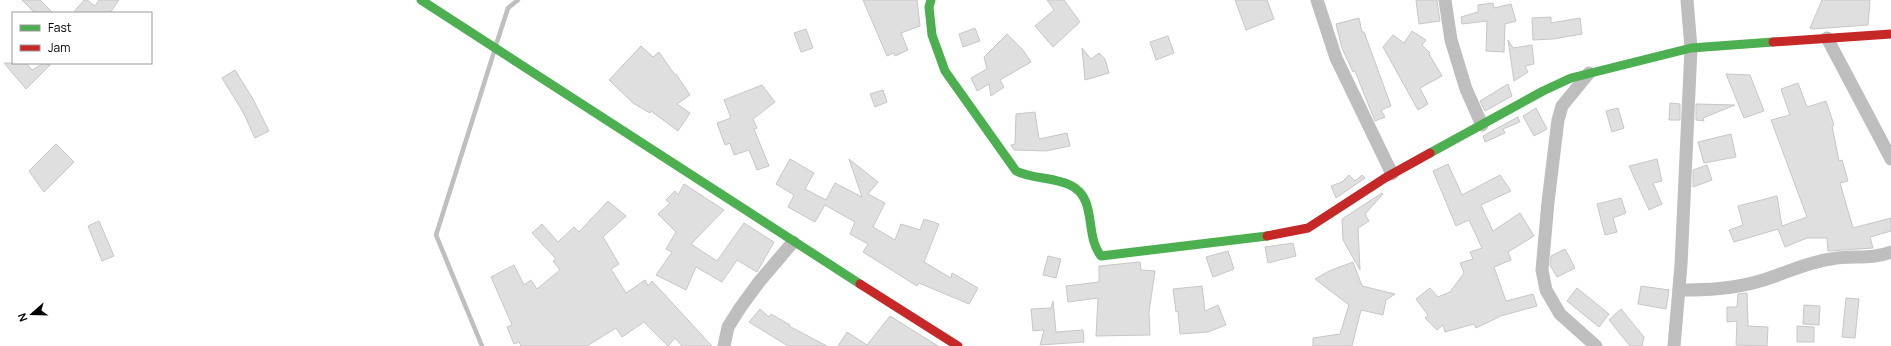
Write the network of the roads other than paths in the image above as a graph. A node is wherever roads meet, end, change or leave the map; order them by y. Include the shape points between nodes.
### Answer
1 (421, 0) edge
2 (931, 0) edge
3 (1317, 0) edge
4 (1445, 0) edge
5 (1687, 0) edge
6 (1891, 34) edge
7 (1827, 38) junction
8 (1691, 48) junction
9 (1589, 73) junction
10 (1543, 91) junction
11 (1562, 106) junction
12 (1482, 125) junction
13 (1891, 159) edge
14 (1392, 174) junction
15 (793, 242) junction
16 (1891, 252) edge
17 (1679, 290) junction
18 (724, 346) edge
19 (958, 346) edge
20 (1596, 346) edge
21 (1674, 346) edge

1 - 15 street
2 - 14 street via 929,6 932,35 945,71 1016,171 1026,177 1063,182 1077,188 1083,195 1087,204 1094,250 1101,256 1284,234 1308,228
3 - 14 street via 1336,58
4 - 12 street via 1451,40 1466,89
5 - 8 street
6 - 7 street
7 - 8 street
7 - 13 street
8 - 9 street
8 - 17 street
9 - 10 street
9 - 11 street
10 - 11 street
10 - 12 street
11 - 20 street via 1550,179 1542,270 1546,290 1560,314
12 - 14 street
15 - 18 street via 740,308 728,327
15 - 19 street
16 - 17 street via 1866,258 1830,259 1760,281 1717,290
17 - 21 street

